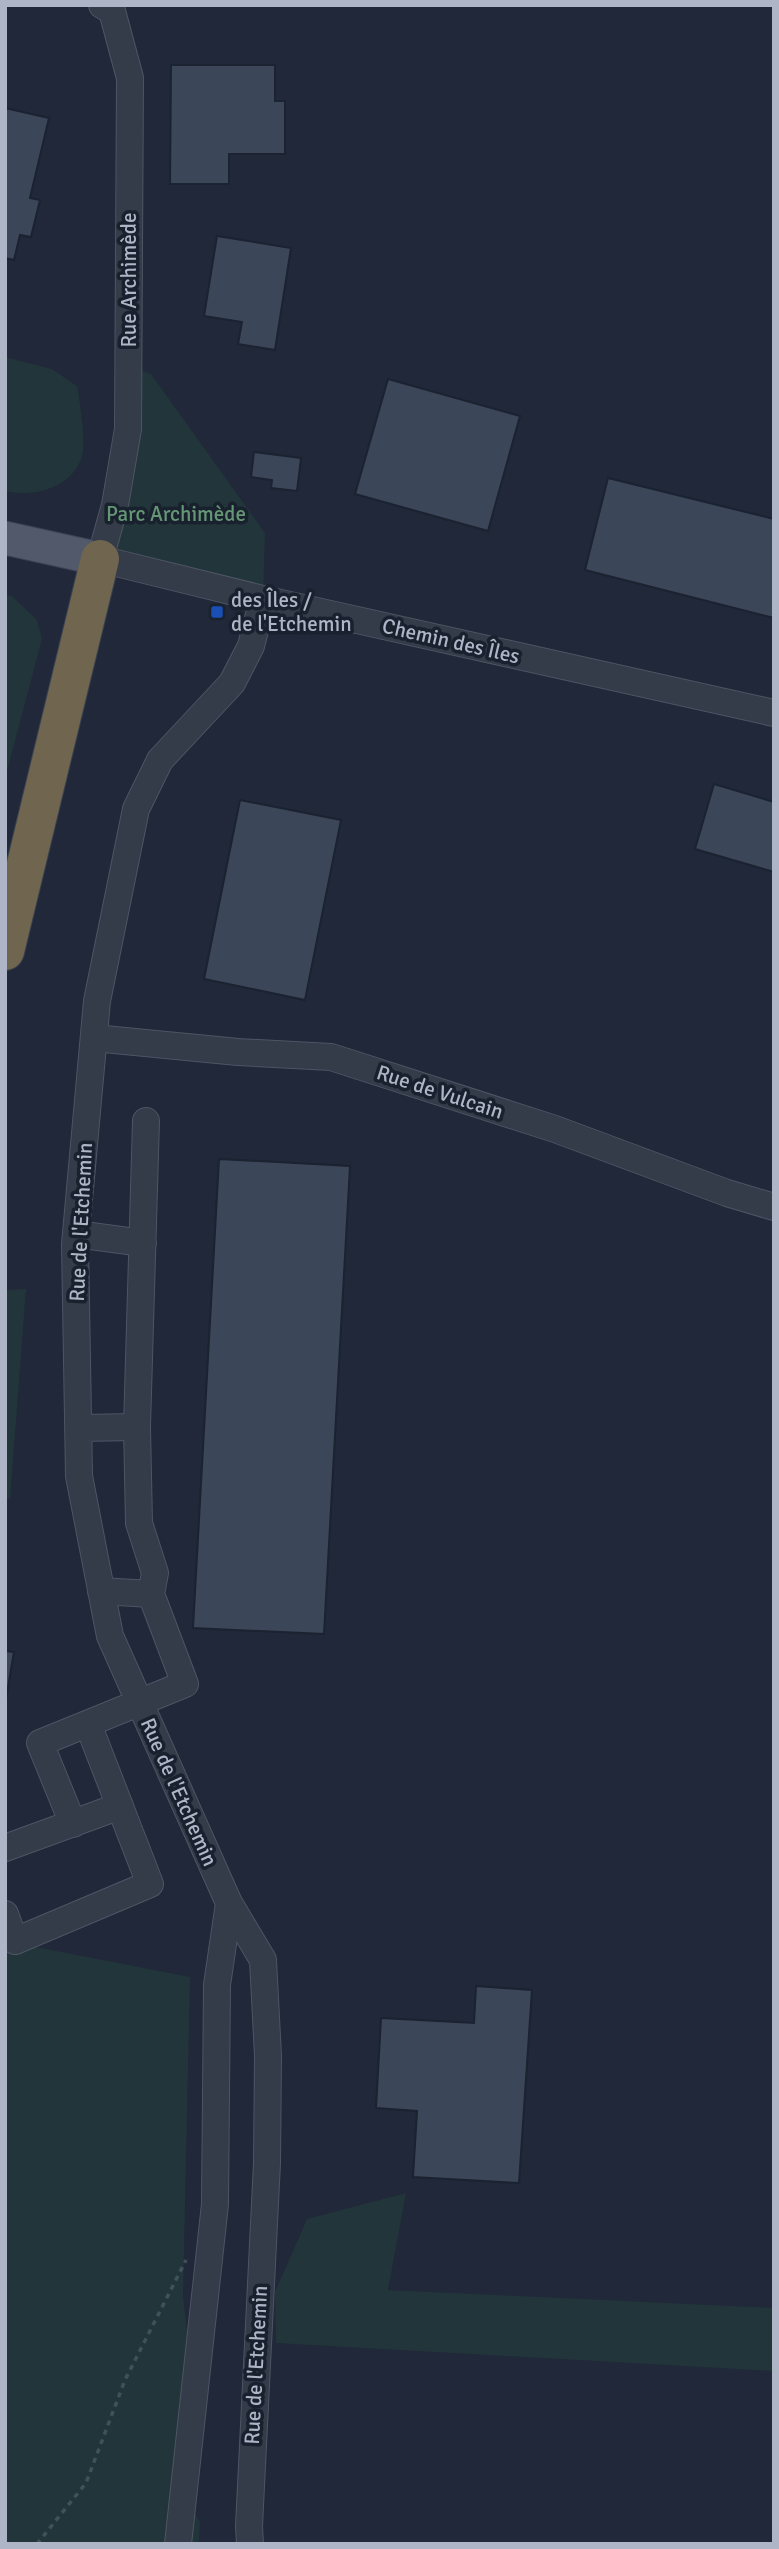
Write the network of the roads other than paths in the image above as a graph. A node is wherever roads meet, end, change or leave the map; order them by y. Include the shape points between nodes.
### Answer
1 (102, 5) edge
2 (5, 538) edge
3 (100, 559) junction
4 (262, 599) junction
5 (774, 713) edge
6 (5, 951) edge
7 (94, 1038) junction
8 (146, 1121) dead end
9 (774, 1207) edge
10 (76, 1234) junction
11 (143, 1243) junction
12 (137, 1427) junction
13 (79, 1428) junction
14 (102, 1591) junction
15 (151, 1594) junction
16 (140, 1703) junction
17 (88, 1724) junction
18 (120, 1806) junction
19 (74, 1824) junction
20 (5, 1848) edge
21 (229, 1903) junction
22 (5, 1914) edge
23 (178, 2544) edge
24 (250, 2544) edge

1 - 3 street, Rue Archimède via 112,11 130,78 128,429
2 - 3 main road, Chemin des Îles
3 - 4 street, Chemin des Îles
3 - 6 highway
4 - 5 street, Chemin des Îles
4 - 7 street, Rue de l'Etchemin via 251,646 232,683 160,760 136,809 97,1001
7 - 9 street, Rue de Vulcain via 331,1057 555,1129
7 - 10 street, Rue de l'Etchemin
8 - 11 street
10 - 11 street
10 - 13 street, Rue de l'Etchemin
11 - 12 street
12 - 13 street
12 - 15 street via 139,1523 155,1573
13 - 14 street, Rue de l'Etchemin via 79,1476
14 - 15 street
14 - 16 street, Rue de l'Etchemin via 110,1636
15 - 16 street via 185,1684
16 - 17 street
16 - 21 street, Rue de l'Etchemin
17 - 18 street
17 - 19 street via 40,1743
18 - 19 street
18 - 22 street via 150,1884 15,1941
19 - 20 street
21 - 23 street via 217,1985 215,2204
21 - 24 street, Rue de l'Etchemin via 263,1960 268,2056

